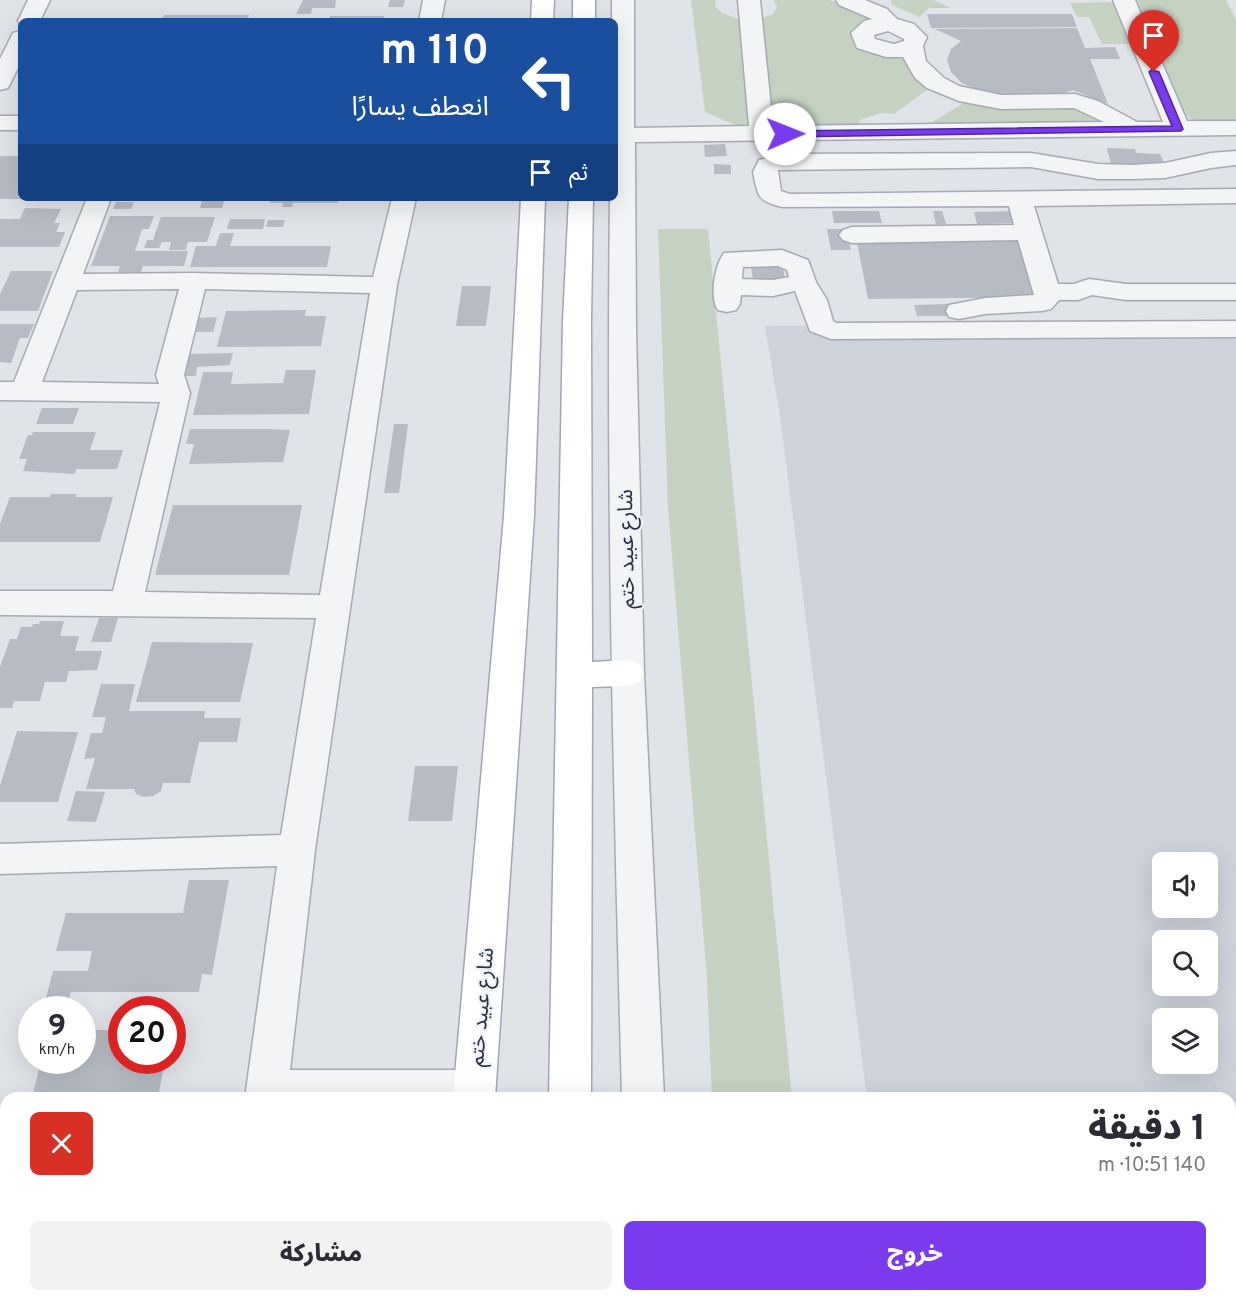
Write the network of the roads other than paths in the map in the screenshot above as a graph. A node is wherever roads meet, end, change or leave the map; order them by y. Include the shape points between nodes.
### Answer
1 (39, 0) edge
2 (434, 0) edge
3 (543, 0) edge
4 (584, 0) edge
5 (623, 0) edge
6 (749, 0) edge
7 (847, 0) edge
8 (1124, 0) edge
9 (30, 18) edge
10 (431, 18) edge
11 (542, 18) edge
12 (584, 18) edge
13 (889, 24) junction
14 (18, 44) edge
15 (912, 46) junction
16 (1120, 53) dead end
17 (1146, 53) junction
18 (0, 83) edge
19 (940, 103) junction
20 (0, 123) edge
21 (18, 123) edge
22 (1236, 128) edge
23 (1178, 129) junction
24 (1134, 130) junction
25 (900, 133) junction
26 (622, 135) junction
27 (762, 135) junction
28 (1236, 158) edge
29 (906, 160) junction
30 (1192, 163) junction
31 (1087, 171) junction
32 (1236, 196) edge
33 (1206, 197) junction
34 (1098, 198) junction
35 (1019, 199) junction
36 (98, 201) edge
37 (403, 201) edge
38 (533, 201) edge
39 (581, 201) edge
40 (1030, 232) junction
41 (852, 235) dead end
42 (194, 281) junction
43 (66, 282) junction
44 (384, 285) junction
45 (1047, 292) junction
46 (1236, 292) edge
47 (728, 296) dead end
48 (959, 311) dead end
49 (1236, 329) edge
50 (13, 391) edge
51 (176, 393) junction
52 (0, 603) edge
53 (126, 603) junction
54 (335, 607) junction
55 (627, 673) junction
56 (576, 675) junction
57 (297, 850) junction
58 (0, 859) edge
59 (267, 1092) edge
60 (474, 1092) edge
61 (570, 1092) edge
62 (643, 1092) edge

1 - 9 street
2 - 10 street
3 - 11 main road
4 - 12 main road
5 - 26 street, شارع عبيد ختم
6 - 27 street
7 - 13 street via 879,14
8 - 17 street
13 - 15 street via 912,32 916,37
13 - 15 street via 866,29 862,33 865,43 888,51
14 - 18 street
15 - 19 street via 916,66
16 - 17 street
17 - 23 street
19 - 24 street via 973,98 1013,103 1061,99 1082,102
19 - 25 street
20 - 21 street
22 - 23 street
23 - 24 street
24 - 25 street
25 - 27 street
25 - 29 street
26 - 27 street
26 - 55 street, شارع عبيد ختم
28 - 30 street
29 - 31 street via 1030,159
29 - 35 street via 774,162 765,168 767,190 774,198 790,201
30 - 31 street via 1165,170
30 - 33 street
31 - 34 street
32 - 33 street
33 - 34 street
34 - 35 street
35 - 40 street
36 - 43 street
37 - 44 street
38 - 60 main road, شارع عبيد ختم via 519,516
39 - 56 main road
40 - 41 street
40 - 45 street
42 - 43 street
42 - 44 street
42 - 51 street via 170,375
43 - 50 street
44 - 54 street
45 - 46 street via 1078,292 1089,287 1126,292
45 - 48 street via 1042,303
47 - 49 street via 730,263 736,258 787,259 799,266 820,325 831,331
50 - 51 street
51 - 53 street
52 - 53 street
53 - 54 street
54 - 57 street
55 - 56 main road
55 - 62 street, شارع عبيد ختم
56 - 61 main road
57 - 58 street
57 - 59 street

